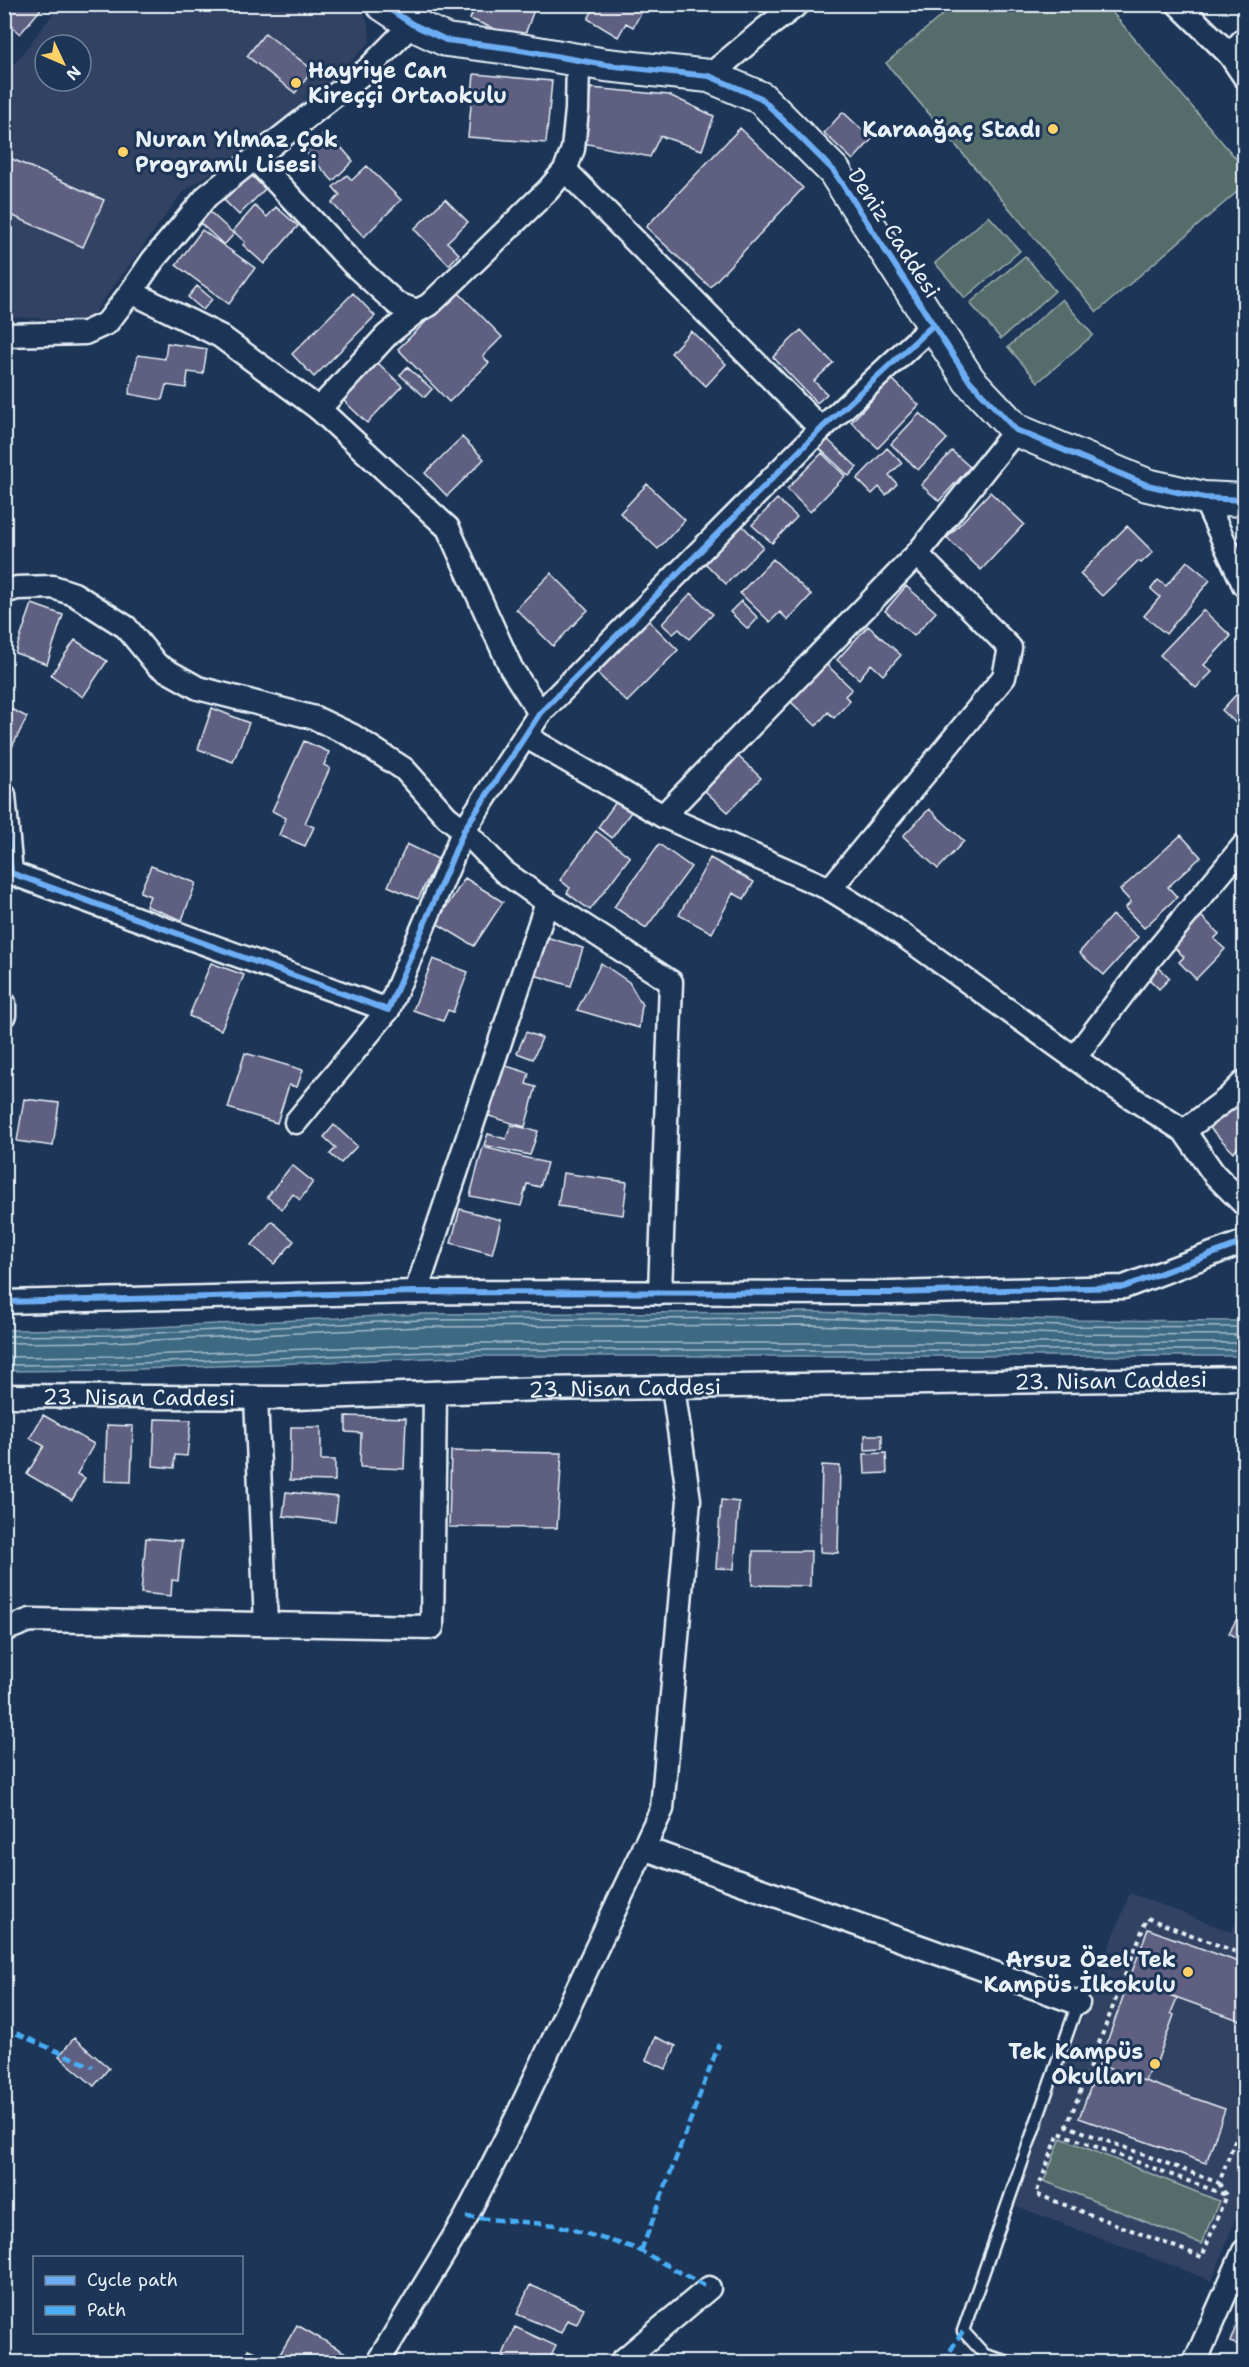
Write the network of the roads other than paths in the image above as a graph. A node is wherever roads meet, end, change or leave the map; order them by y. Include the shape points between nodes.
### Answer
1 (382, 4) edge
2 (798, 4) edge
3 (1178, 4) edge
4 (412, 24) junction
5 (1237, 47) edge
6 (578, 61) junction
7 (709, 76) junction
8 (1245, 76) edge
9 (255, 159) junction
10 (565, 170) junction
11 (131, 292) junction
12 (417, 311) junction
13 (932, 326) junction
14 (4, 335) edge
15 (319, 409) junction
16 (820, 429) junction
17 (1016, 430) junction
18 (1204, 498) junction
19 (1245, 500) edge
20 (917, 554) junction
21 (1245, 585) edge
22 (4, 592) edge
23 (540, 713) junction
24 (525, 736) junction
25 (4, 795) edge
26 (663, 816) junction
27 (464, 830) junction
28 (1245, 845) edge
29 (7, 880) edge
30 (830, 889) junction
31 (547, 902) junction
32 (4, 1003) edge
33 (388, 1010) junction
34 (4, 1015) edge
35 (1075, 1057) junction
36 (1245, 1082) edge
37 (296, 1122) dead end
38 (1184, 1131) junction
39 (1245, 1204) edge
40 (1245, 1242) edge
41 (416, 1292) junction
42 (660, 1293) junction
43 (4, 1302) edge
44 (1245, 1378) edge
45 (673, 1387) junction
46 (435, 1393) junction
47 (4, 1396) edge
48 (256, 1398) junction
49 (267, 1624) junction
50 (4, 1630) edge
51 (643, 1848) junction
52 (1078, 2003) joint
53 (1245, 2251) edge
54 (709, 2288) dead end
55 (378, 2362) edge
56 (621, 2362) edge
57 (1009, 2362) edge
58 (1196, 2362) edge

1 - 4 street, Deniz Caddesi
2 - 7 street
3 - 5 street
4 - 6 street, Deniz Caddesi via 446,40
4 - 9 street via 368,69
5 - 8 street
6 - 7 street, Deniz Caddesi
6 - 10 street via 573,150
7 - 13 street, Deniz Caddesi via 760,98 834,171
9 - 11 street via 207,196
9 - 12 street via 367,276 397,304
10 - 12 street via 429,305
10 - 16 street
11 - 14 street via 107,323 85,333
11 - 15 street via 220,336
12 - 15 street via 387,335
13 - 16 street
13 - 17 street, Deniz Caddesi via 969,380
15 - 23 street via 448,528 511,668
16 - 23 street
17 - 18 street, Deniz Caddesi via 1147,485
17 - 20 street
18 - 19 street, Deniz Caddesi
18 - 21 street
20 - 26 street
20 - 30 street via 1010,648 1004,677
22 - 27 street via 53,587 74,594 126,627 157,665 198,688 315,718 353,736 404,770
23 - 24 street
24 - 26 street
24 - 27 street
25 - 29 street
26 - 30 street
27 - 31 street via 504,872
27 - 33 street
28 - 35 street via 1144,966
29 - 33 street
30 - 35 street via 893,928
31 - 41 street
31 - 42 street via 671,982
32 - 34 street
33 - 37 street
35 - 38 street
36 - 38 street
38 - 39 street via 1214,1174
40 - 42 street via 1124,1287
41 - 42 street
41 - 43 street
44 - 45 street, 23. Nisan Caddesi
45 - 46 street, 23. Nisan Caddesi
45 - 51 street via 689,1500 662,1809
46 - 48 street, 23. Nisan Caddesi
46 - 49 street via 432,1626
47 - 48 street, 23. Nisan Caddesi
48 - 49 street
49 - 50 street via 30,1620
51 - 52 street
51 - 55 street via 516,2120 471,2207
52 - 57 lane via 963,2331 985,2355
53 - 58 street
54 - 56 street

